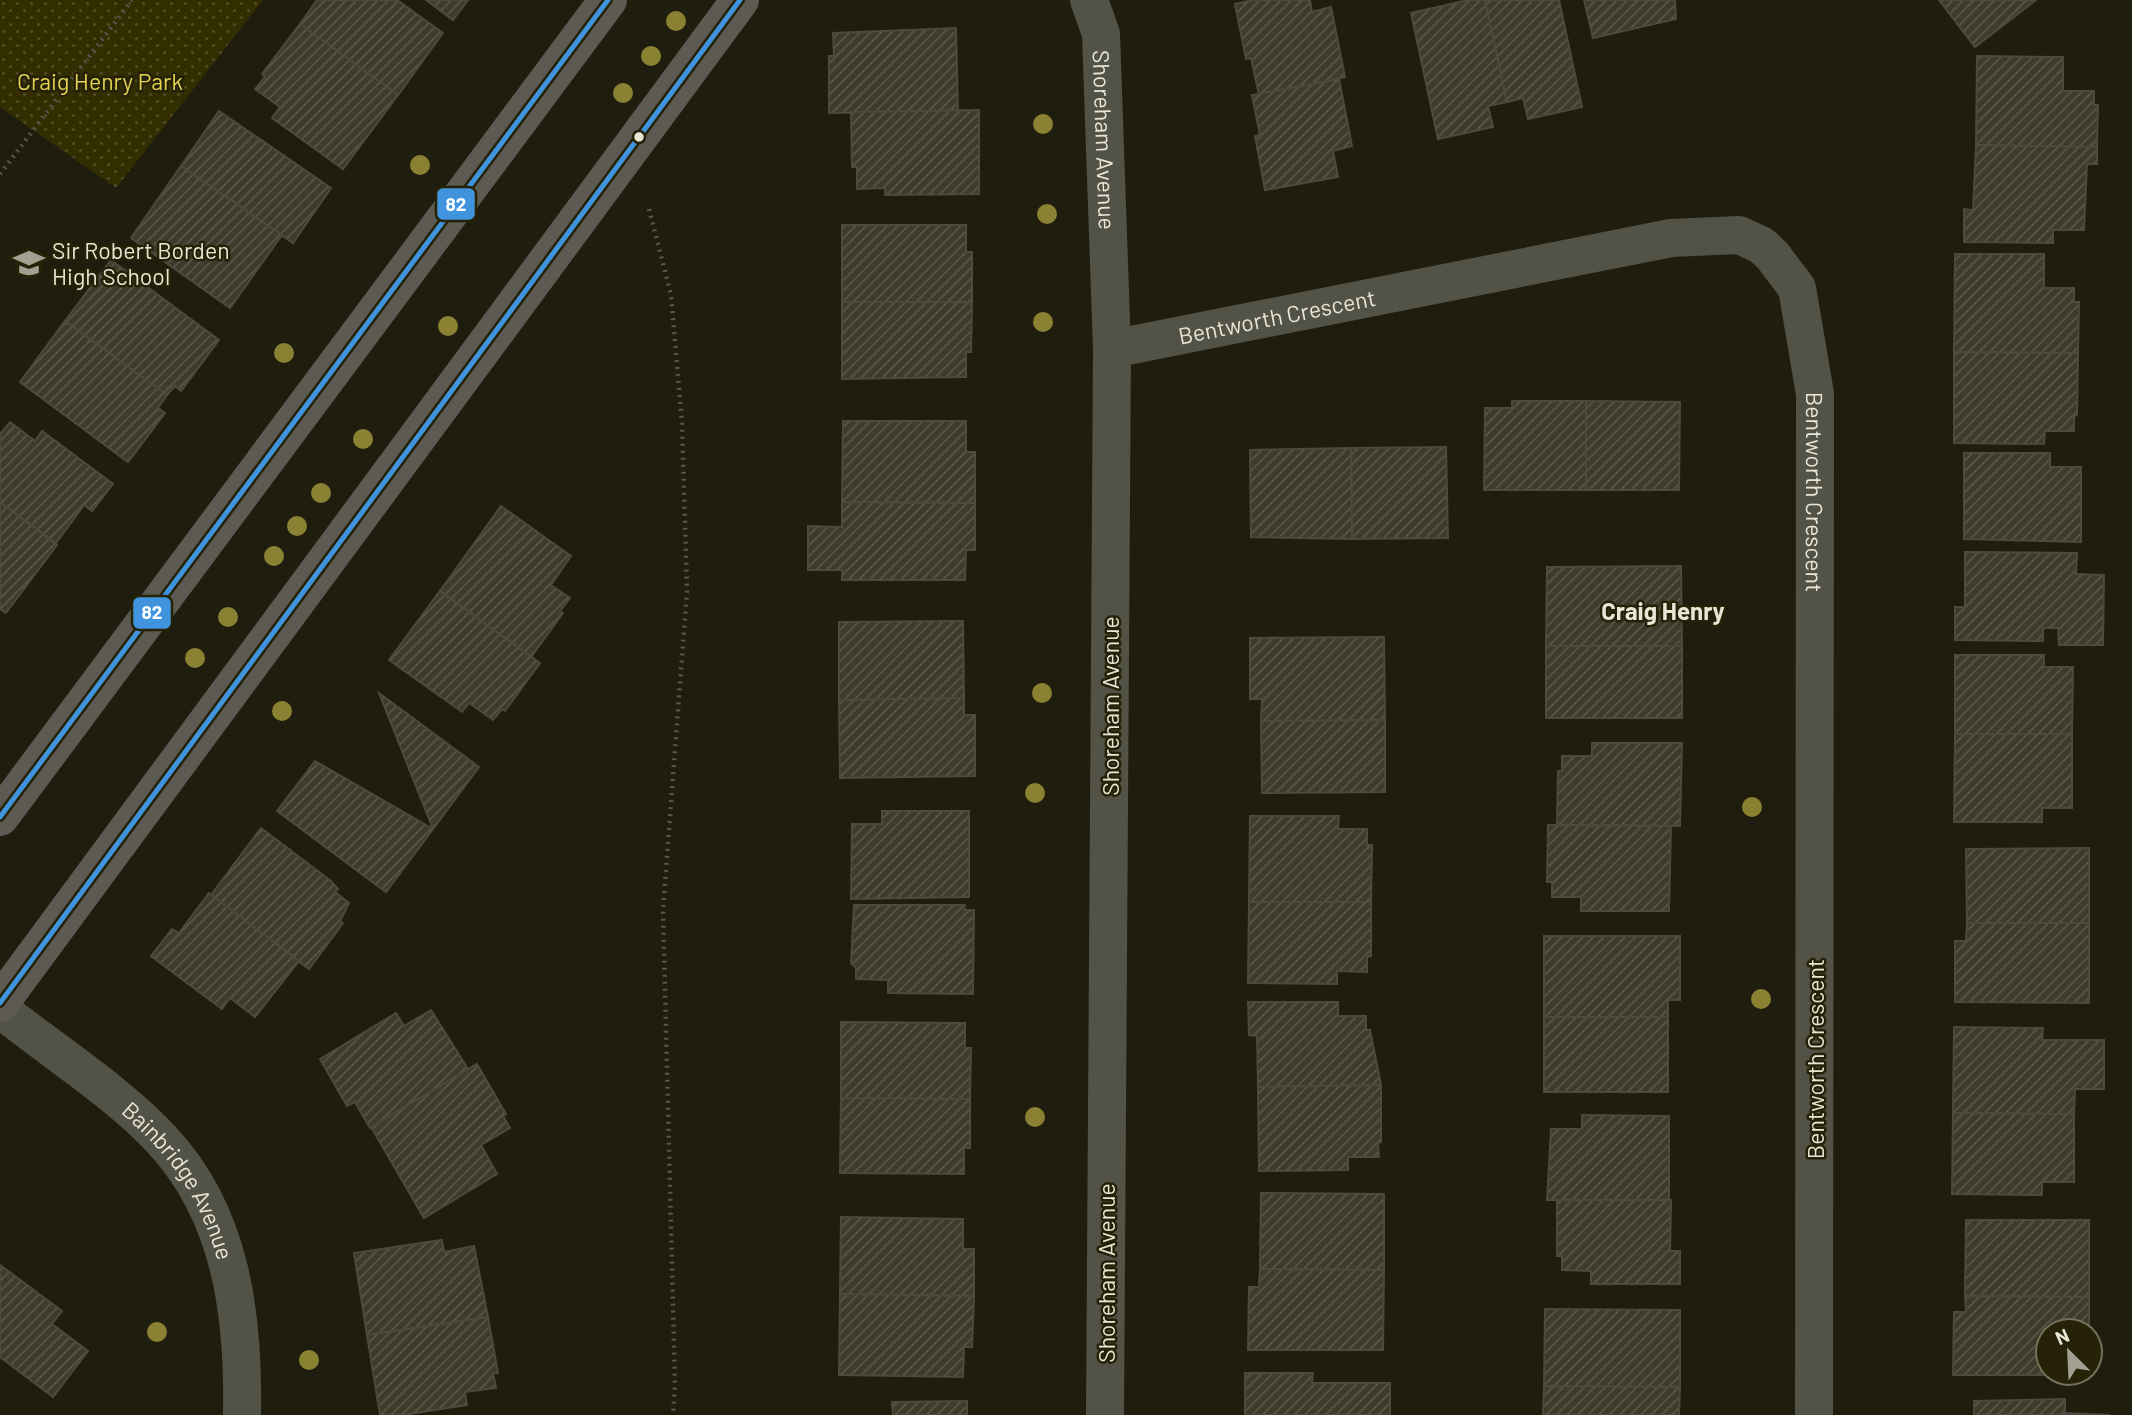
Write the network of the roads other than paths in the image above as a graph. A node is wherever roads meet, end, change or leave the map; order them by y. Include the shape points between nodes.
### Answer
1 (608, 0) edge
2 (740, 0) edge
3 (1089, 0) edge
4 (1112, 348) junction
5 (0, 817) edge
6 (0, 1003) edge
7 (0, 1009) edge
8 (242, 1415) edge
9 (1105, 1415) edge
10 (1814, 1415) edge

1 - 5 street
2 - 6 street
3 - 4 street, Shoreham Avenue via 1101,34
4 - 9 street, Shoreham Avenue
4 - 10 street, Bentworth Crescent via 1671,238 1740,235 1772,255 1797,288 1815,394
7 - 8 street, Bainbridge Avenue via 161,1139 191,1176 211,1212 230,1267 239,1320

